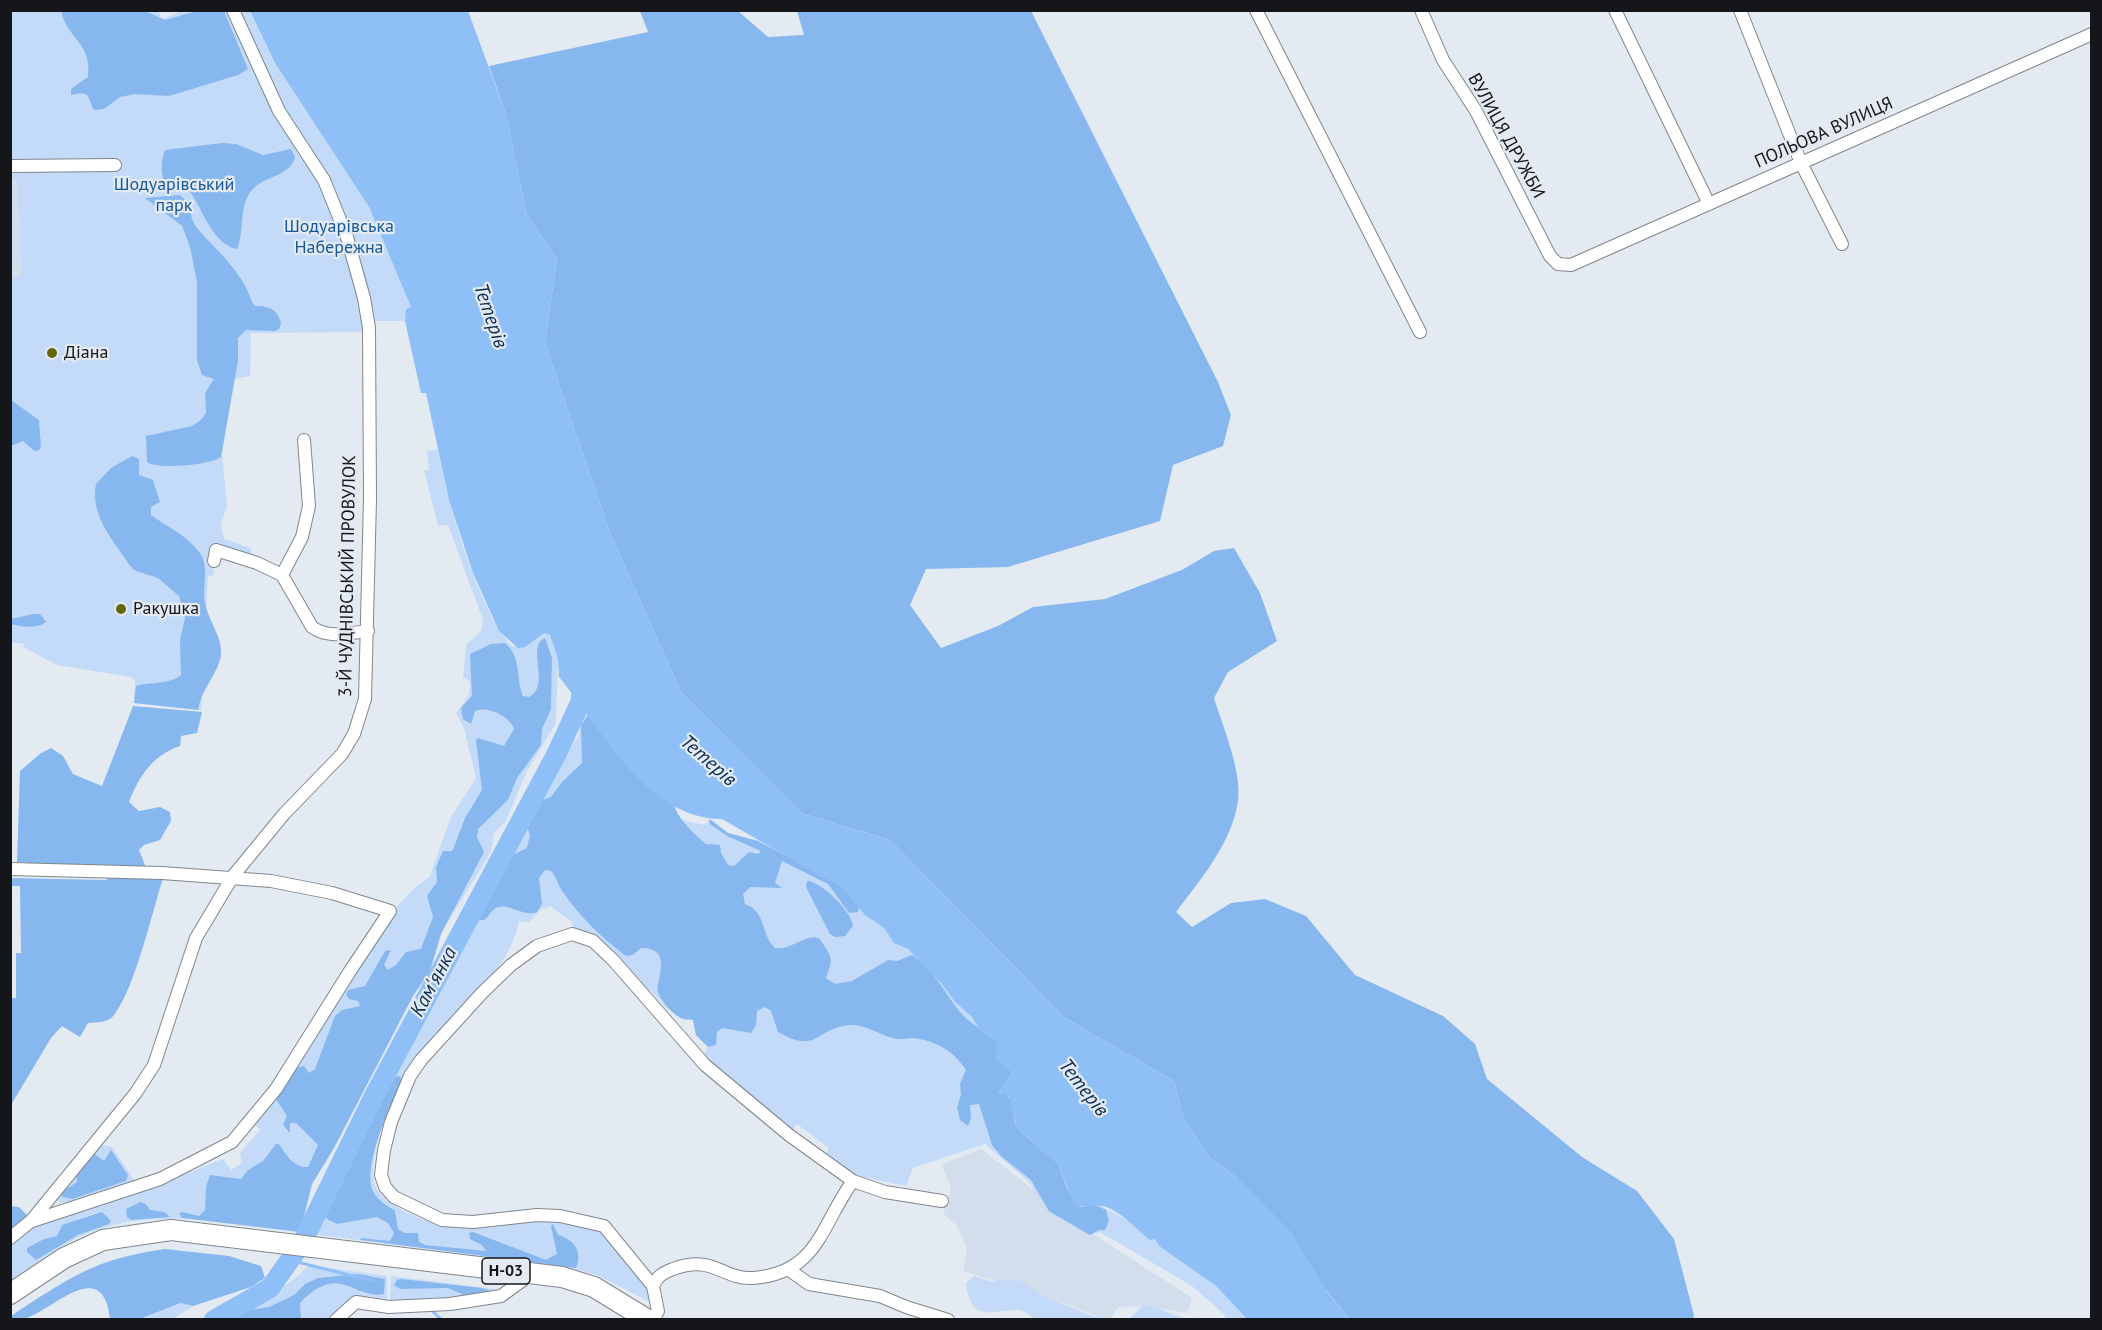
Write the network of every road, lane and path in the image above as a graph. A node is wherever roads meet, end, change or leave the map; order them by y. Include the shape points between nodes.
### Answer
1 (233, 10) edge
2 (1256, 10) edge
3 (1421, 10) edge
4 (1615, 10) edge
5 (1740, 10) edge
6 (2091, 34) edge
7 (1801, 163) junction
8 (115, 165) dead end
9 (10, 166) edge
10 (1709, 204) junction
11 (1842, 244) dead end
12 (1571, 264) joint
13 (1420, 332) dead end
14 (304, 440) dead end
15 (214, 561) dead end
16 (282, 575) junction
17 (368, 631) junction
18 (10, 869) edge
19 (233, 876) junction
20 (854, 1181) junction
21 (942, 1201) dead end
22 (31, 1221) junction
23 (10, 1238) edge
24 (230, 1240) junction
25 (353, 1255) junction
26 (788, 1269) junction
27 (523, 1280) junction
28 (653, 1286) junction
29 (10, 1294) edge
30 (10, 1303) edge
31 (336, 1320) edge
32 (635, 1320) edge
33 (648, 1320) edge
34 (653, 1320) edge
35 (948, 1320) edge

1 - 17 street, 3-Й ЧУДНІВСЬКИЙ ПРОВУЛОК via 279,111 324,180 347,237 364,298 369,336
2 - 13 street
3 - 12 street, ВУЛИЦЯ ДРУЖБИ via 1443,60 1476,111 1550,256 1558,264
4 - 10 street
5 - 7 street
6 - 7 street, ПОЛЬОВА ВУЛИЦЯ
7 - 10 street, ПОЛЬОВА ВУЛИЦЯ
7 - 11 street
8 - 9 street
10 - 12 street, ПОЛЬОВА ВУЛИЦЯ
14 - 16 street via 309,506 302,537
15 - 16 street via 216,550
16 - 17 street via 318,632
17 - 19 street, 3-Й ЧУДНІВСЬКИЙ ПРОВУЛОК via 364,699 352,739
18 - 19 street
19 - 22 street, 3-Й ЧУДНІВСЬКИЙ ПРОВУЛОК via 196,938 154,1065 135,1094
19 - 22 street via 332,893 390,911 276,1089 232,1142 160,1179
20 - 21 street via 885,1192
20 - 26 street via 816,1247
20 - 28 street via 789,1136 705,1065 593,941 572,934 537,946 482,993 413,1071 391,1122 384,1150 381,1175 385,1187 394,1197 442,1220 473,1222 537,1215 604,1226
22 - 23 street, 3-Й ЧУДНІВСЬКИЙ ПРОВУЛОК
24 - 25 main road, Н-03
24 - 29 main road, Н-03 via 171,1230 103,1240 64,1258
24 - 30 main road, Н-03 via 171,1238 108,1248 69,1265
25 - 27 main road, Н-03
25 - 33 main road, Н-03 via 571,1279 594,1287
26 - 28 street via 753,1278 696,1264 665,1272
26 - 35 street via 809,1284 880,1296
27 - 31 street via 501,1296 450,1304 389,1307 356,1302
27 - 32 main road, Н-03 via 568,1286
28 - 34 street via 658,1311

